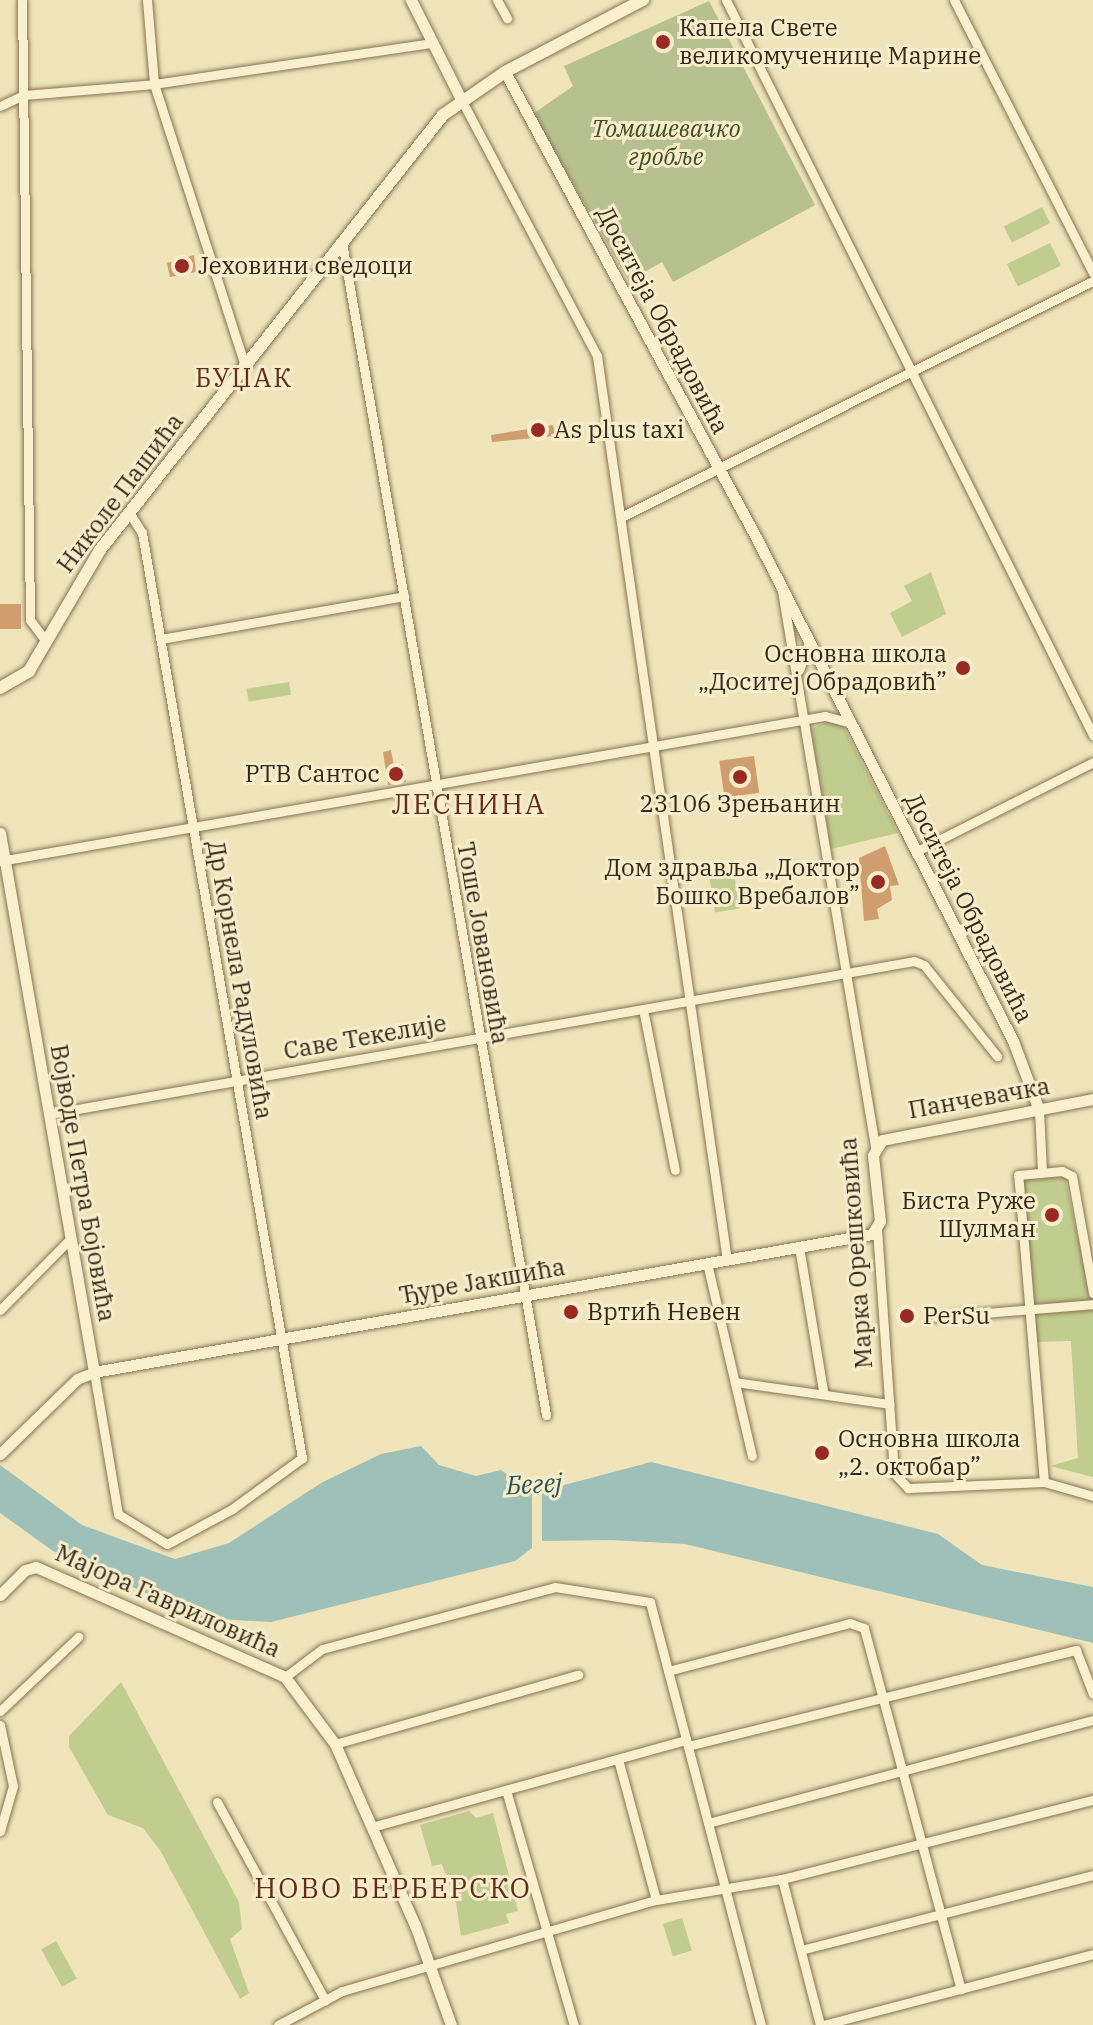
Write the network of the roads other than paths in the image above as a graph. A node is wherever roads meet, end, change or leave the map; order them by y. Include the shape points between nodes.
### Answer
1 (22, 0) edge
2 (147, 0) edge
3 (411, 0) edge
4 (497, 0) edge
5 (643, 0) edge
6 (726, 0) edge
7 (954, 0) edge
8 (507, 18) dead end
9 (433, 43) junction
10 (505, 72) junction
11 (154, 84) junction
12 (24, 95) junction
13 (461, 99) junction
14 (0, 106) edge
15 (342, 242) junction
16 (1093, 273) edge
17 (1093, 281) edge
18 (245, 365) junction
19 (910, 372) junction
20 (718, 469) junction
21 (129, 512) junction
22 (621, 517) junction
23 (782, 588) junction
24 (404, 596) junction
25 (161, 639) junction
26 (45, 640) junction
27 (809, 642) junction
28 (798, 681) junction
29 (0, 688) edge
30 (805, 720) junction
31 (848, 722) junction
32 (1093, 735) edge
33 (656, 747) junction
34 (1093, 762) edge
35 (433, 786) junction
36 (193, 827) junction
37 (0, 833) edge
38 (917, 851) junction
39 (2, 860) edge
40 (845, 974) junction
41 (691, 1000) junction
42 (643, 1009) junction
43 (480, 1037) junction
44 (997, 1056) dead end
45 (237, 1080) junction
46 (1093, 1099) edge
47 (1039, 1110) junction
48 (49, 1114) junction
49 (875, 1146) junction
50 (675, 1170) dead end
51 (1042, 1172) junction
52 (877, 1229) junction
53 (70, 1239) junction
54 (799, 1247) junction
55 (727, 1260) junction
56 (707, 1263) junction
57 (1093, 1293) edge
58 (525, 1295) junction
59 (1093, 1304) edge
60 (1026, 1308) junction
61 (0, 1310) edge
62 (936, 1317) dead end
63 (282, 1338) junction
64 (94, 1372) junction
65 (735, 1382) junction
66 (823, 1391) junction
67 (889, 1404) junction
68 (546, 1415) dead end
69 (0, 1454) edge
70 (752, 1456) dead end
71 (1044, 1482) junction
72 (1093, 1496) edge
73 (118, 1514) joint
74 (0, 1595) edge
75 (78, 1637) dead end
76 (668, 1671) junction
77 (578, 1675) dead end
78 (285, 1677) junction
79 (1093, 1694) edge
80 (883, 1697) junction
81 (1, 1709) edge
82 (1093, 1720) edge
83 (0, 1724) edge
84 (687, 1743) junction
85 (335, 1744) junction
86 (1, 1746) edge
87 (618, 1759) junction
88 (903, 1771) junction
89 (506, 1790) junction
90 (1093, 1800) edge
91 (217, 1802) dead end
92 (708, 1823) junction
93 (372, 1827) junction
94 (0, 1831) edge
95 (922, 1843) junction
96 (1093, 1875) edge
97 (782, 1879) junction
98 (726, 1889) junction
99 (656, 1900) junction
100 (941, 1914) junction
101 (547, 1932) junction
102 (801, 1950) junction
103 (1093, 1954) edge
104 (429, 1967) junction
105 (961, 1989) junction
106 (325, 2000) junction
107 (278, 2025) edge
108 (451, 2025) edge
109 (574, 2025) edge
110 (761, 2025) edge
111 (822, 2025) edge

1 - 12 street
2 - 11 street
3 - 9 street
4 - 8 street
5 - 10 main road, Николе Пашића
6 - 19 street
7 - 16 street
9 - 11 street
9 - 13 street
10 - 13 main road, Николе Пашића
10 - 20 street, Доситеја Обрадовића
11 - 12 street
11 - 18 street
12 - 14 street
12 - 26 street via 30,620
13 - 15 main road, Николе Пашића
13 - 22 street via 597,356
15 - 18 main road, Николе Пашића
15 - 24 street, Тоше Јовановића
17 - 19 street
18 - 21 main road, Николе Пашића
19 - 20 street
19 - 32 street
20 - 22 street
20 - 23 street, Доситеја Обрадовића
21 - 25 street, Др Корнела Радуловића via 142,533
21 - 26 main road, Николе Пашића
22 - 33 street
23 - 27 street, Доситеја Обрадовића
23 - 28 street, Доситеја Обрадовића
24 - 25 street
24 - 35 street, Тоше Јовановића
25 - 36 street, Др Корнела Радуловића
26 - 29 main road, Николе Пашића via 29,671
27 - 28 street
27 - 31 street, Доситеја Обрадовића
28 - 30 street, Доситеја Обрадовића
30 - 31 street via 830,716
30 - 33 street
30 - 40 street, Марка Орешковића
31 - 38 street, Доситеја Обрадовића
33 - 35 street
33 - 41 street
34 - 38 street
35 - 36 street
35 - 43 street, Тоше Јовановића
36 - 39 street
36 - 45 street, Др Корнела Радуловића
37 - 39 street, Војводе Петра Бојовића
38 - 47 street, Доситеја Обрадовића via 1035,1088
39 - 48 street, Војводе Петра Бојовића
40 - 41 street, Саве Текелије
40 - 44 street, Саве Текелије via 924,965
40 - 49 street, Марка Орешковића
41 - 42 street, Саве Текелије
41 - 55 street
42 - 43 street, Саве Текелије
42 - 50 street
43 - 45 street, Саве Текелије
43 - 58 street, Тоше Јовановића
45 - 48 street, Саве Текелије
45 - 63 street, Др Корнела Радуловића
46 - 47 street, Панчевачка
47 - 49 street, Панчевачка via 887,1138
47 - 51 street
48 - 53 street, Војводе Петра Бојовића
49 - 52 street, Марка Орешковића
51 - 57 street via 1072,1176
51 - 60 street via 1020,1174 1015,1181
52 - 54 street, Ђуре Јакшића
52 - 67 street, Марка Орешковића
53 - 61 street
53 - 64 street, Војводе Петра Бојовића
54 - 55 street, Ђуре Јакшића
54 - 66 street
55 - 56 street, Ђуре Јакшића
56 - 58 street, Ђуре Јакшића
56 - 65 street
58 - 63 street, Ђуре Јакшића
58 - 68 street, Тоше Јовановића
59 - 60 street
60 - 62 street
60 - 71 street
63 - 64 street, Ђуре Јакшића
63 - 73 street, Др Корнела Радуловића via 302,1458 232,1509 167,1544
64 - 69 street via 77,1379
64 - 73 street, Војводе Петра Бојовића
65 - 66 street
65 - 70 street
66 - 67 street
67 - 71 street, Марка Орешковића via 898,1481 908,1488
71 - 72 street
74 - 78 street, Мајора Гавриловића via 29,1567
75 - 81 street
76 - 78 street via 650,1602 560,1586 322,1649
76 - 80 street via 850,1623 865,1631
76 - 84 street
77 - 85 street
78 - 85 street, Мајора Гавриловића
79 - 80 street via 1076,1650
80 - 84 street
80 - 88 street
81 - 83 street
82 - 88 street
83 - 86 street
84 - 87 street
84 - 92 street
85 - 93 street, Мајора Гавриловића
86 - 94 street via 13,1801
87 - 89 street
87 - 99 street
88 - 92 street
88 - 95 street
89 - 93 street
89 - 101 street
90 - 95 street
91 - 106 street
92 - 98 street
93 - 104 street, Мајора Гавриловића
95 - 97 street
95 - 100 street
96 - 100 street
97 - 98 street
97 - 102 street
98 - 99 street
98 - 110 street
99 - 101 street
100 - 102 street
100 - 105 street
101 - 104 street
101 - 109 street
102 - 111 street
103 - 105 street
104 - 106 street
104 - 108 street, Мајора Гавриловића
105 - 111 street
106 - 107 street

